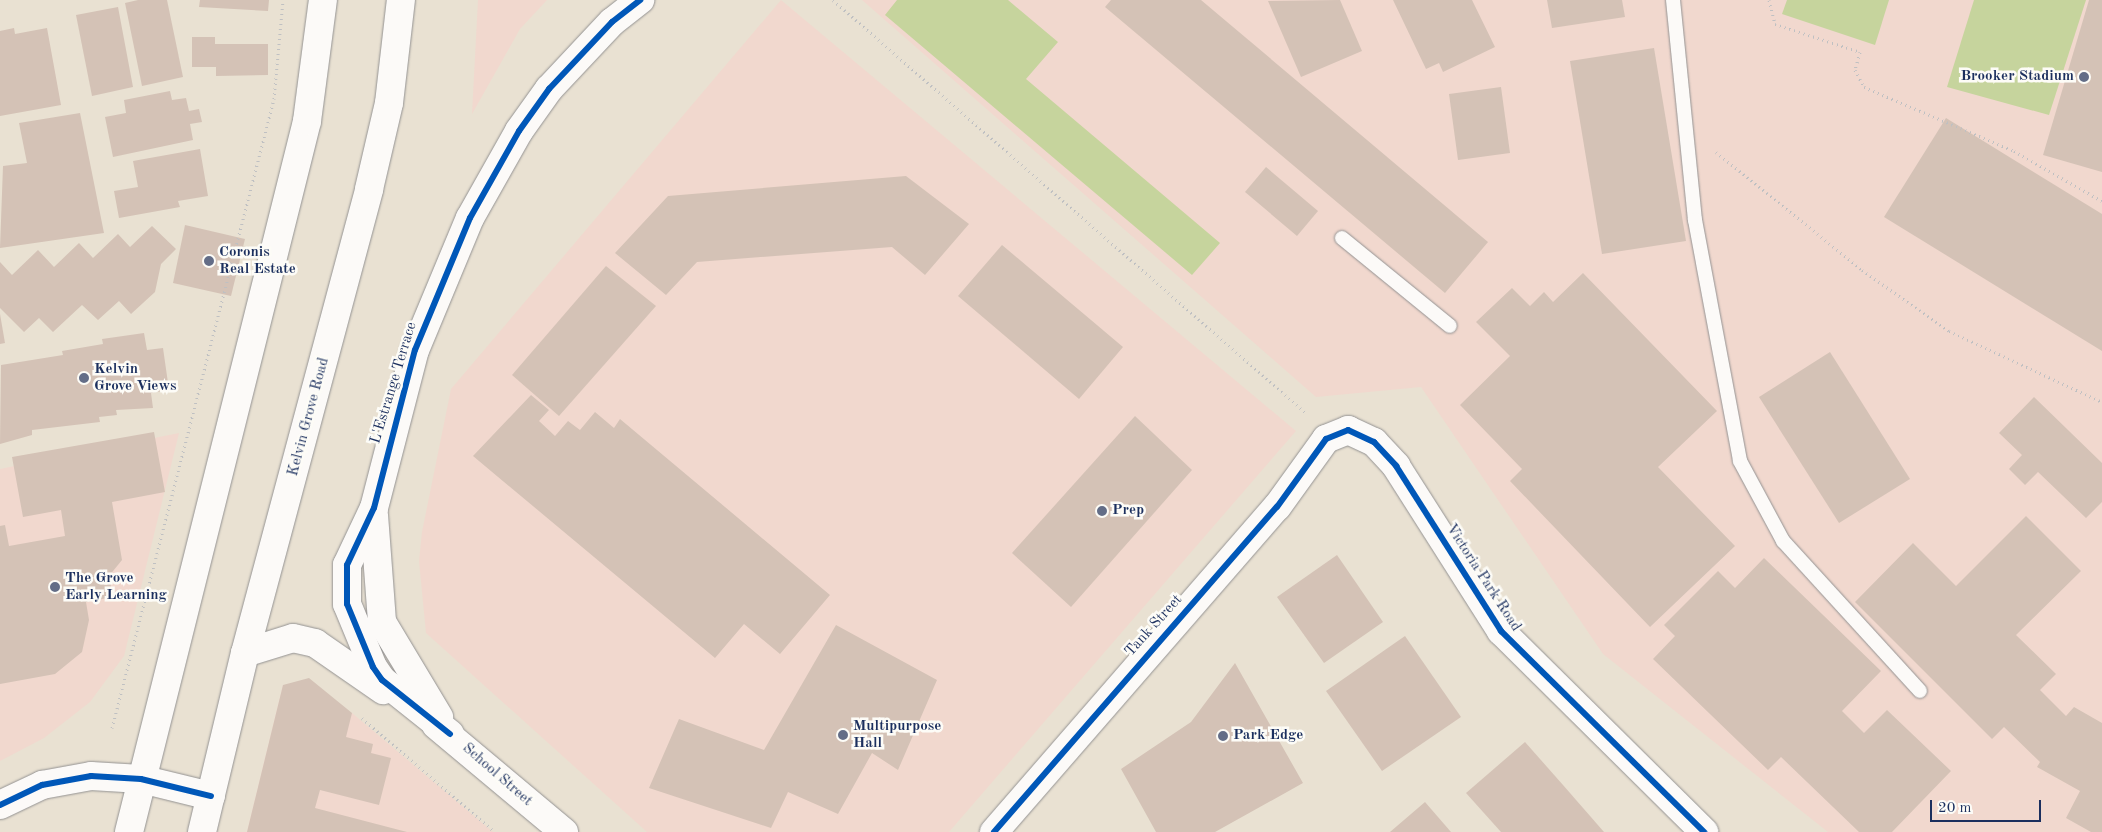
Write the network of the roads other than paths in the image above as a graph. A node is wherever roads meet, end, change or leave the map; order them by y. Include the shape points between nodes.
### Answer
1 (323, 0) edge
2 (401, 0) edge
3 (640, 0) edge
4 (1673, 0) edge
5 (1342, 238) dead end
6 (1450, 326) dead end
7 (1331, 434) joint
8 (245, 653) junction
9 (1920, 691) dead end
10 (450, 734) junction
11 (141, 779) junction
12 (211, 796) junction
13 (0, 805) edge
14 (129, 832) edge
15 (202, 832) edge
16 (564, 832) edge
17 (994, 832) edge
18 (1704, 832) edge

1 - 11 street via 316,67 294,176
2 - 8 street, Kelvin Grove Road via 389,102 369,189
3 - 10 street, L'Estrange Terrace via 612,22 549,88 485,188 448,264 415,350 374,508 382,622 395,650
4 - 9 lane via 1695,220 1740,461 1784,541
5 - 6 lane
7 - 17 street, Tank Street via 1277,507
7 - 18 street, Victoria Park Road via 1361,434 1382,450 1408,482 1501,631
8 - 10 street, School Street via 293,638 315,643
8 - 12 street, Kelvin Grove Road
10 - 16 street, School Street
11 - 12 street
11 - 13 street via 76,778 26,791
11 - 14 street
12 - 15 street, Kelvin Grove Road

